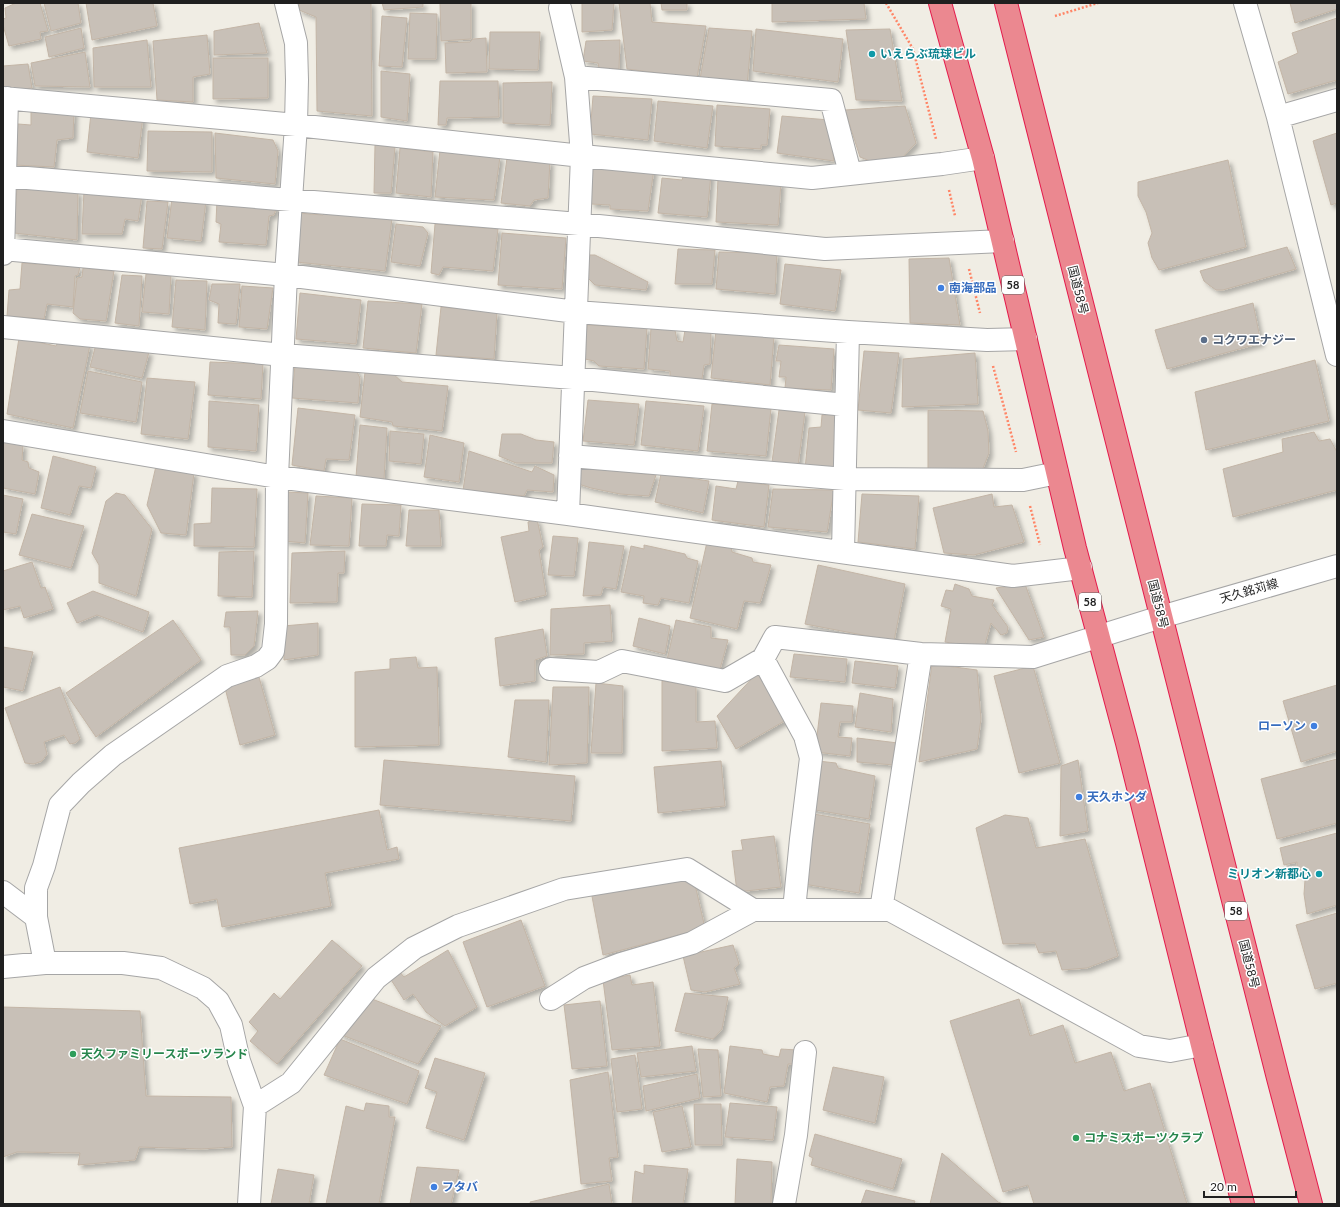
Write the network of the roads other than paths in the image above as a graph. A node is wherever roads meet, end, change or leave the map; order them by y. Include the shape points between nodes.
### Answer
1 (286, 3) edge
2 (1006, 3) edge
3 (1245, 3) edge
4 (939, 7) edge
5 (560, 8) dead end
6 (576, 77) junction
7 (5, 98) edge
8 (1337, 100) edge
9 (1278, 117) junction
10 (296, 125) junction
11 (582, 156) junction
12 (983, 158) junction
13 (850, 173) junction
14 (4, 176) edge
15 (292, 200) junction
16 (579, 224) junction
17 (1003, 241) junction
18 (3, 249) edge
19 (3, 254) edge
20 (286, 275) junction
21 (576, 312) junction
22 (1333, 322) edge
23 (3, 326) edge
24 (848, 332) junction
25 (1026, 339) junction
26 (283, 355) junction
27 (1337, 355) edge
28 (573, 378) junction
29 (846, 405) junction
30 (3, 431) edge
31 (570, 456) junction
32 (1057, 474) junction
33 (277, 476) junction
34 (845, 479) junction
35 (568, 514) junction
36 (843, 552) junction
37 (1337, 566) edge
38 (1081, 568) junction
39 (1161, 617) junction
40 (1099, 636) junction
41 (921, 654) junction
42 (763, 659) junction
43 (550, 670) dead end
44 (3, 892) edge
45 (753, 910) junction
46 (794, 910) junction
47 (881, 910) junction
48 (36, 917) junction
49 (45, 963) junction
50 (3, 968) edge
51 (551, 999) dead end
52 (1202, 1045) junction
53 (805, 1052) dead end
54 (255, 1106) junction
55 (249, 1204) edge
56 (784, 1204) edge
57 (1243, 1204) edge
58 (1311, 1204) edge

1 - 10 street via 296,43
2 - 39 highway, 国道58号 / 58
3 - 9 street
4 - 12 highway, 58
5 - 6 street
6 - 11 street
6 - 13 street via 831,100
7 - 10 street
7 - 14 street
8 - 9 street
9 - 22 street
10 - 11 street
10 - 15 street
11 - 13 street via 812,178
11 - 16 street
12 - 13 street
12 - 17 highway, 58
14 - 15 street
14 - 18 street
15 - 16 street
15 - 20 street
16 - 17 street via 825,249
16 - 21 street
17 - 25 highway, 58
18 - 19 street
18 - 20 street
20 - 21 street
20 - 26 street
21 - 24 street
21 - 28 street
22 - 27 street
23 - 26 street
24 - 25 street via 987,340
24 - 29 street
25 - 32 highway, 58
26 - 28 street
26 - 33 street
28 - 29 street
28 - 31 street
29 - 34 street
30 - 33 street
31 - 34 street
31 - 35 street
32 - 34 street via 1023,480
32 - 38 highway, 58
33 - 35 street
33 - 48 street via 276,624 273,651 267,659 256,666 227,676 113,755 60,805 36,888
34 - 36 street
35 - 36 street
36 - 38 street via 1013,576
37 - 39 street, 天久銘苅線
38 - 40 highway, 58
39 - 40 street, 天久銘苅線
39 - 58 highway, 国道58号 / 58
40 - 41 street, 天久銘苅線 via 1033,657
40 - 52 highway, 58
41 - 42 street, 天久銘苅線 via 775,637
41 - 47 street
42 - 43 street via 725,681 622,661 599,672
42 - 46 street via 805,736 811,758
44 - 48 street
45 - 46 street
45 - 51 street via 692,943 584,978
45 - 54 street via 687,869 564,889 458,926 414,948 376,978 291,1083
46 - 47 street
47 - 52 street via 890,910 1139,1046 1170,1051
48 - 49 street
49 - 50 street
49 - 54 street via 122,963 162,968 203,988 218,1001 230,1025 239,1061
52 - 57 highway, 58
53 - 56 street via 796,1135
54 - 55 street

